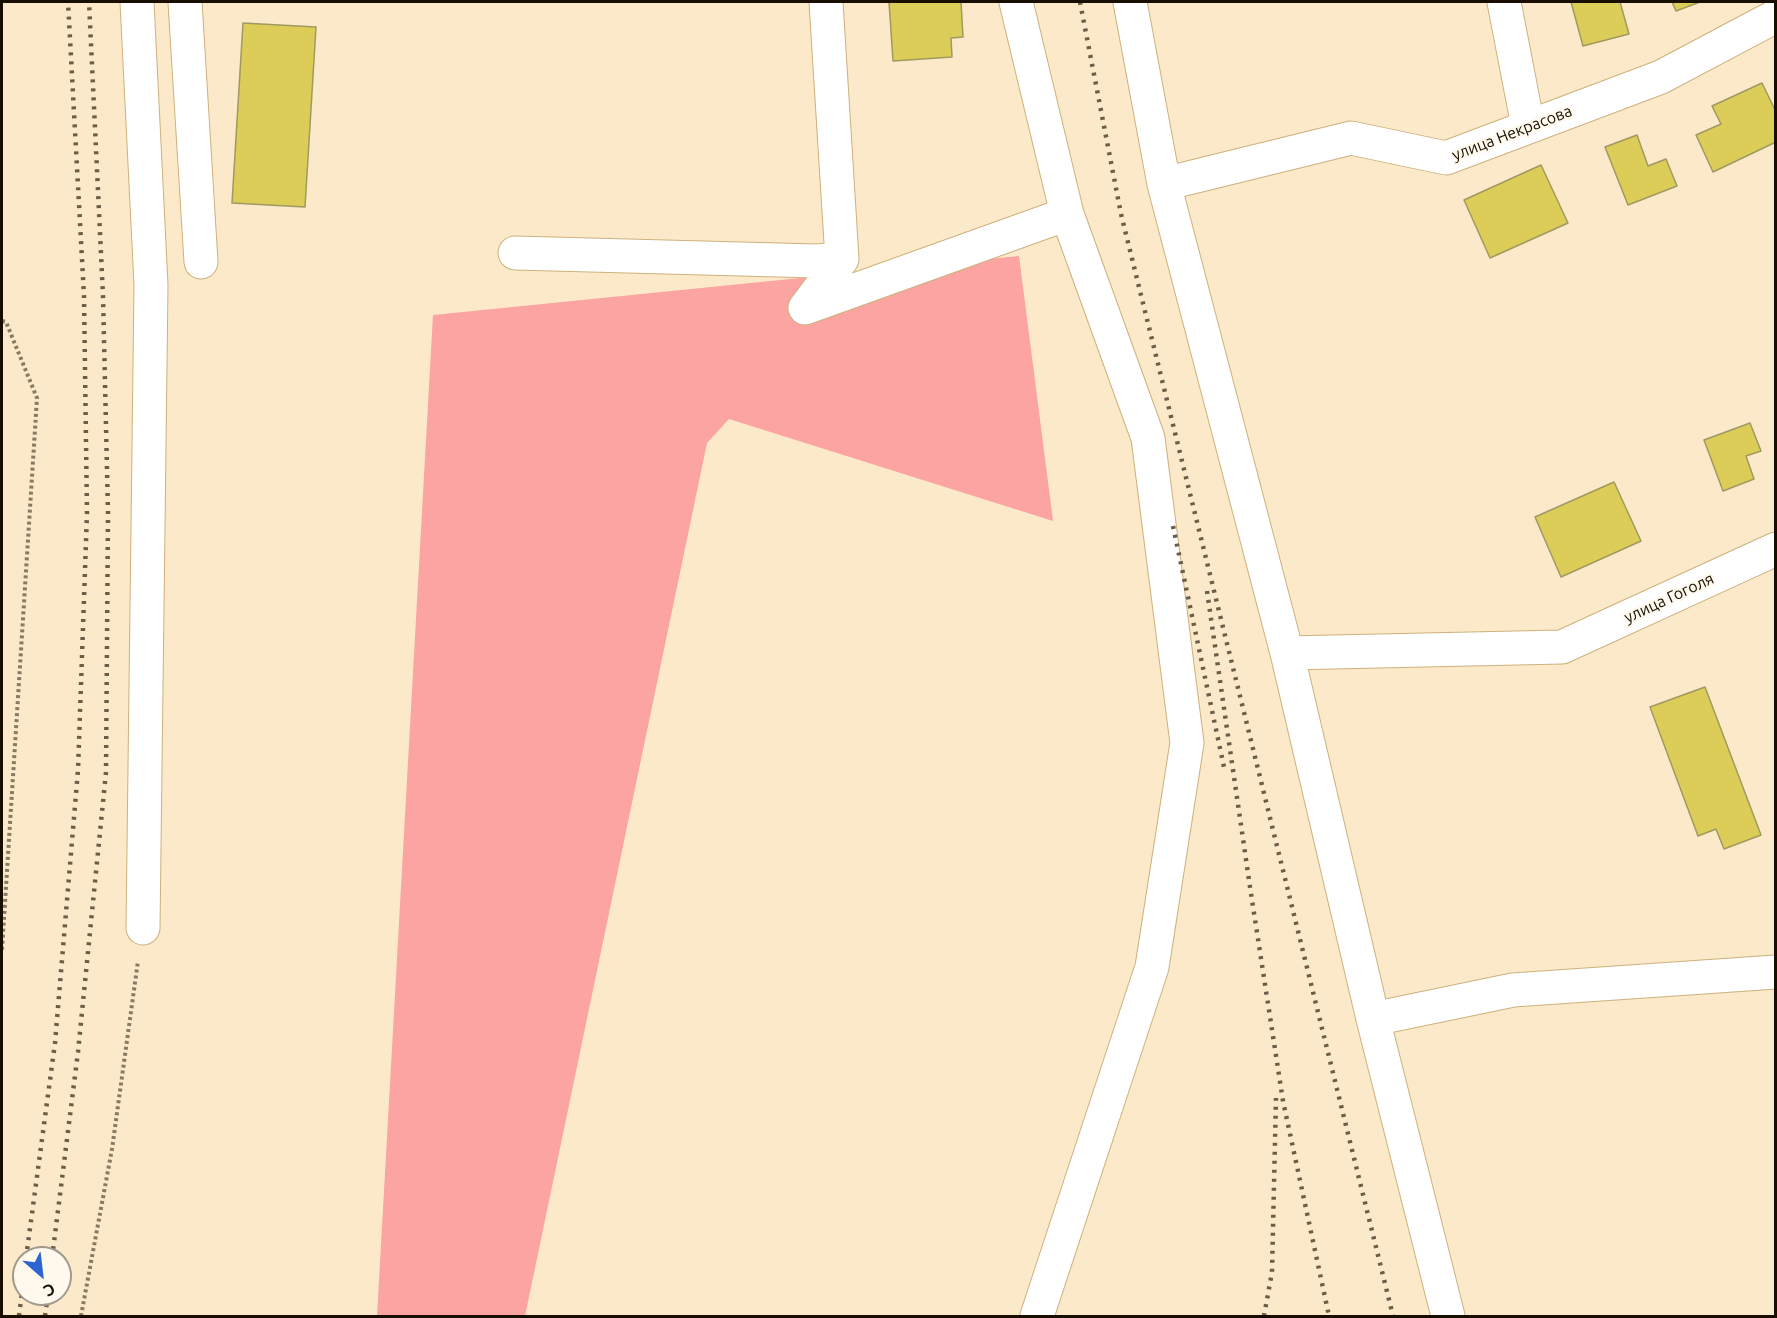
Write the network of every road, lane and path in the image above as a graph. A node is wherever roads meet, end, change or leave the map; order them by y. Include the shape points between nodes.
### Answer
1 (137, 2) edge
2 (185, 2) edge
3 (826, 2) edge
4 (1016, 2) edge
5 (1130, 2) edge
6 (1504, 2) edge
7 (1776, 16) edge
8 (1528, 126) junction
9 (1164, 184) junction
10 (1067, 214) junction
11 (515, 253) dead end
12 (842, 259) junction
13 (201, 262) dead end
14 (2, 321) edge
15 (1776, 549) edge
16 (1287, 653) junction
17 (142, 928) joint
18 (2, 950) edge
19 (1776, 972) edge
20 (1373, 1019) junction
21 (81, 1317) edge
22 (1037, 1317) edge
23 (1448, 1317) edge

1 - 17 street via 151,285
2 - 13 street
3 - 12 street
4 - 10 street
5 - 9 street
6 - 8 street
7 - 8 street, улица Некрасова via 1661,77
8 - 9 street, улица Некрасова via 1446,158 1351,138
9 - 16 street
10 - 12 street via 805,308
10 - 22 street via 1148,438 1187,743 1152,967
11 - 12 street
14 - 18 path via 6,322 37,398
15 - 16 street, улица Гоголя via 1562,647
16 - 20 street
17 - 21 path via 112,1149
19 - 20 street via 1514,990
20 - 23 street

